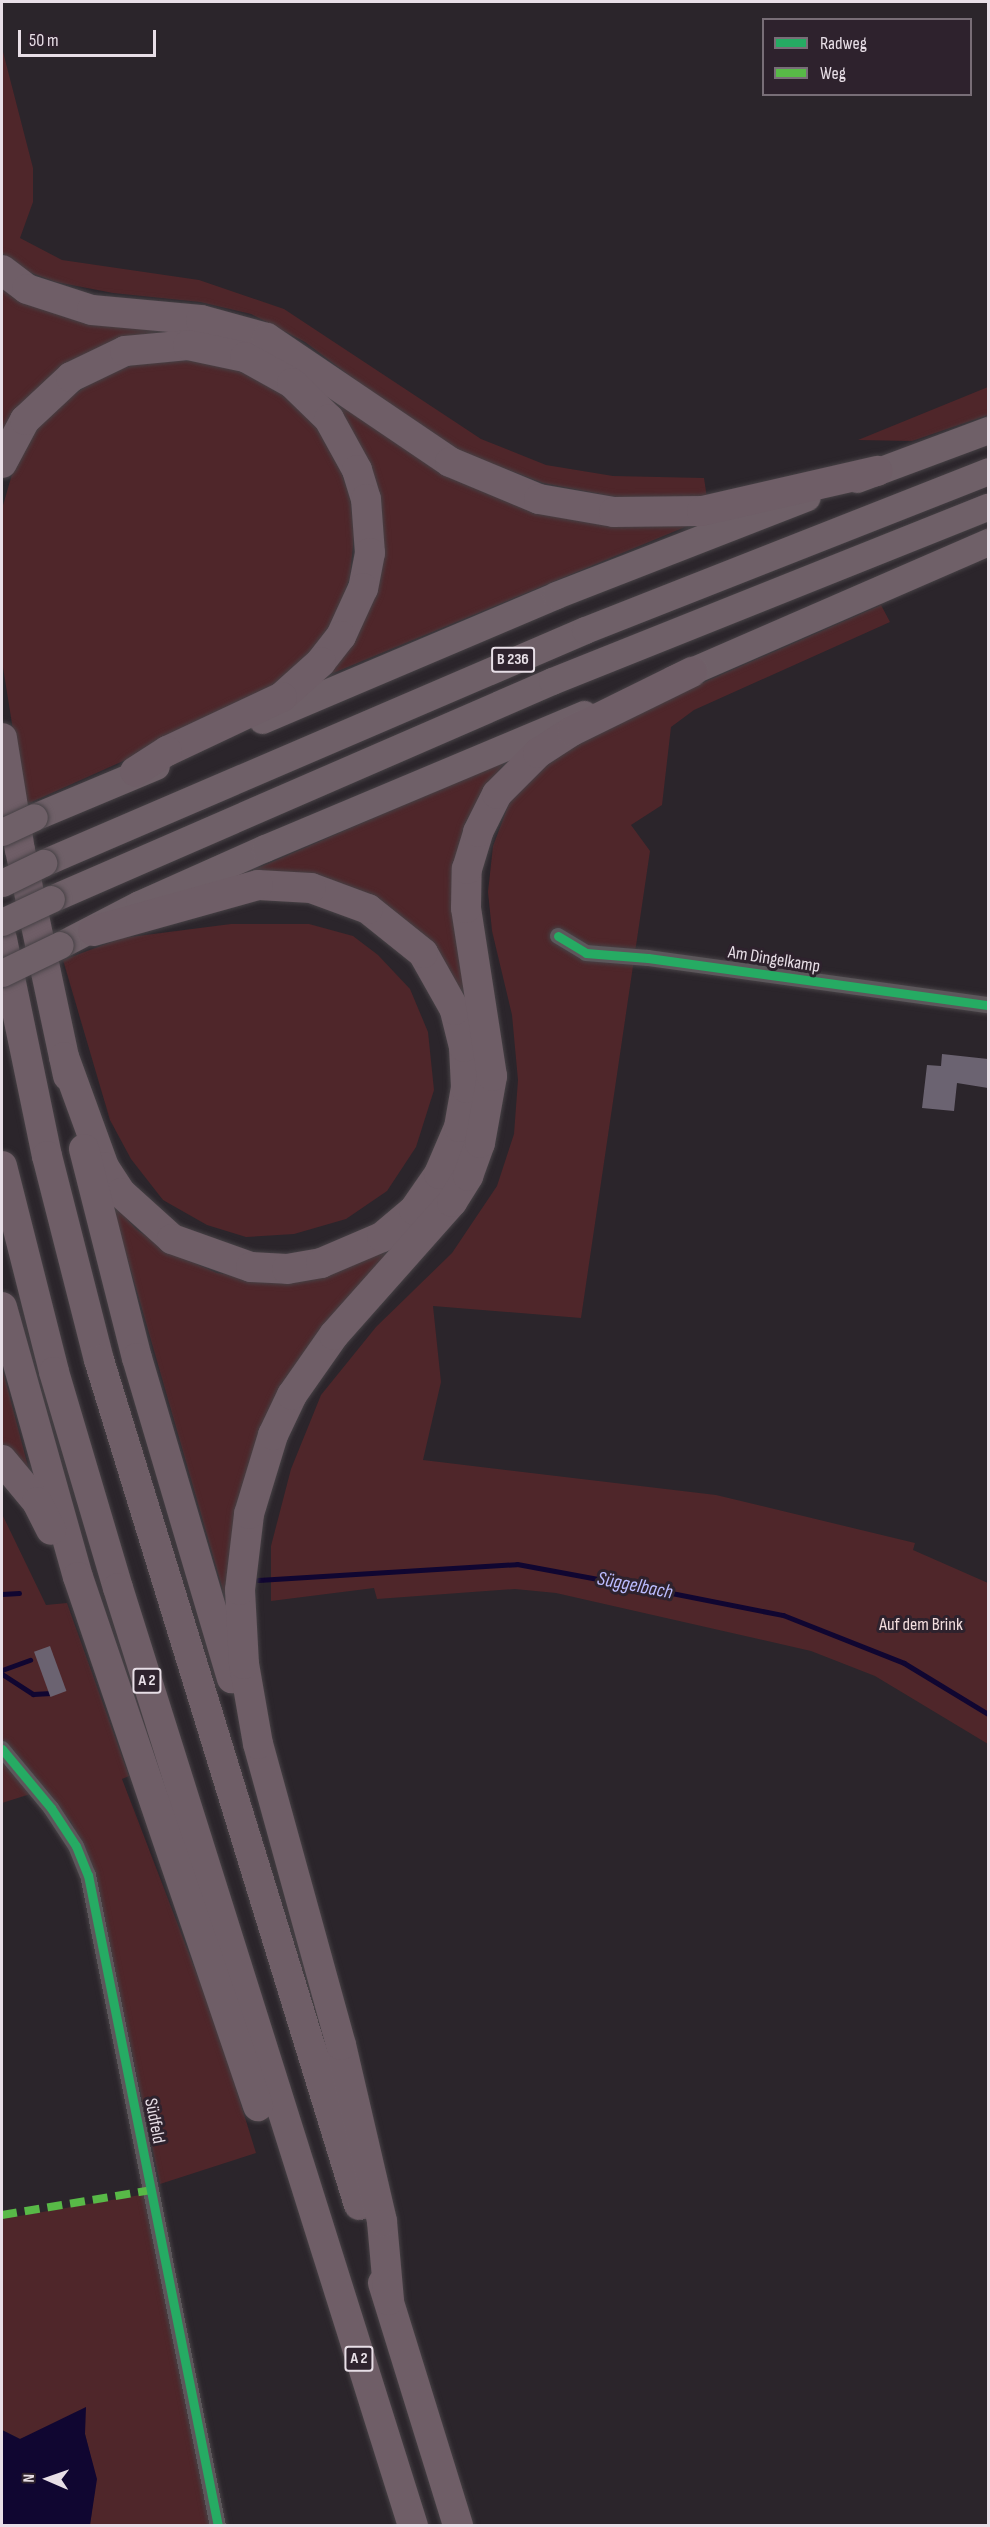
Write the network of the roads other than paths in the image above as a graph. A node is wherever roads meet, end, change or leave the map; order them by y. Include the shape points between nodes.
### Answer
1 (2, 270) edge
2 (988, 430) edge
3 (2, 463) edge
4 (877, 471) junction
5 (988, 471) edge
6 (988, 507) edge
7 (988, 542) edge
8 (692, 672) junction
9 (2, 738) edge
10 (135, 772) junction
11 (2, 832) edge
12 (2, 883) edge
13 (2, 922) edge
14 (93, 930) junction
15 (558, 936) dead end
16 (2, 939) edge
17 (2, 973) edge
18 (988, 1005) edge
19 (64, 1057) junction
20 (2, 1166) edge
21 (2, 1307) edge
22 (2, 1460) edge
23 (78, 1577) junction
24 (258, 1744) junction
25 (2, 1749) edge
26 (306, 2192) junction
27 (389, 2300) junction
28 (218, 2526) edge
29 (413, 2526) edge
30 (458, 2526) edge

1 - 4 highway via 27,290 92,310 201,320 267,338 450,462 548,501 614,512 702,511
2 - 4 highway
3 - 10 highway via 25,420 71,377 125,351 188,345 245,357 292,383 329,419 354,461 366,499 370,553 363,588 341,636 321,662 282,697 167,751
4 - 10 highway via 556,595 382,666 167,763
5 - 12 highway, B 236, bridge via 585,630
6 - 13 highway, B 236, bridge via 552,681
7 - 8 highway
8 - 14 highway via 516,741 265,848 139,904
8 - 24 highway via 572,731 538,753 497,794 478,832 467,869 466,908 492,1076 483,1134 468,1176 452,1202 334,1335 292,1395 273,1435 249,1514 240,1590 244,1664
9 - 19 highway via 20,850
10 - 11 highway, bridge
14 - 17 highway, bridge
14 - 19 highway via 258,885 310,888 368,909 423,953 455,1010 464,1047 466,1088 459,1127 439,1174 414,1210 382,1237 321,1263 287,1269 251,1267 172,1239 121,1193 104,1167
15 - 18 street, Am Dingelkamp via 586,952
16 - 27 highway via 47,1156 99,1360 206,1718
19 - 24 highway via 137,1358 243,1714
20 - 26 highway, A 2 via 51,1361 111,1565
21 - 23 highway
22 - 23 highway via 37,1502
23 - 26 highway via 267,2132
24 - 27 highway via 341,2046 382,2221
25 - 28 street, Südfeld via 51,1808 76,1846 88,1875
26 - 29 highway, A 2
27 - 30 highway

